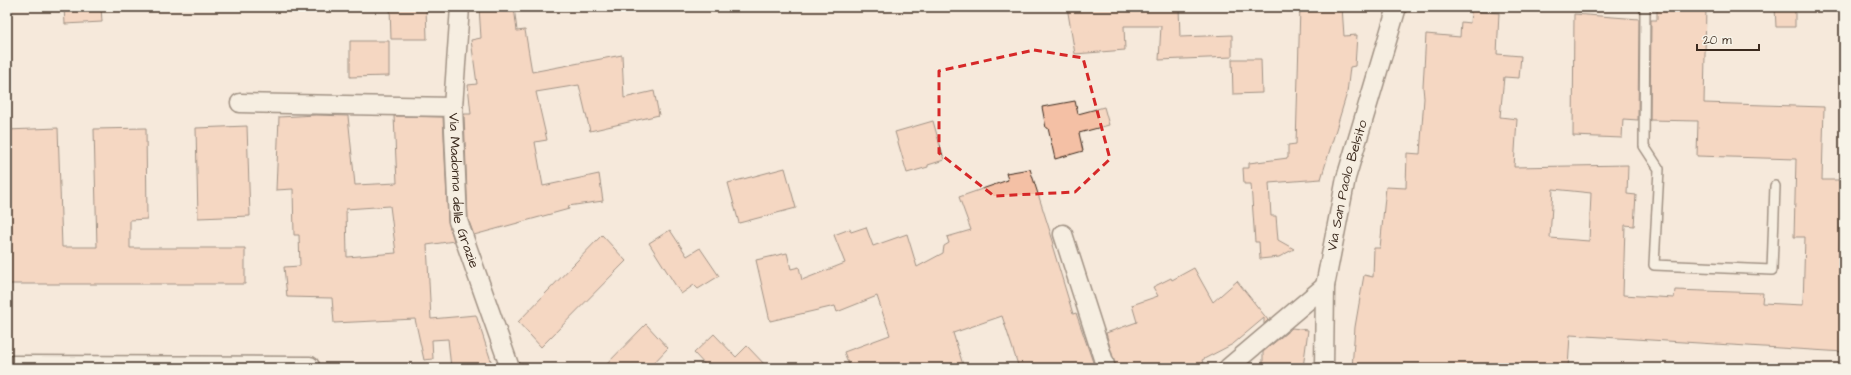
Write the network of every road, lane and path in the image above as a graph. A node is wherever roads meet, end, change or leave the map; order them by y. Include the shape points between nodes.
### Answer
1 (460, 7) edge
2 (1397, 7) edge
3 (1644, 7) edge
4 (240, 104) dead end
5 (452, 107) junction
6 (1775, 186) dead end
7 (1062, 234) dead end
8 (1325, 286) junction
9 (7, 365) edge
10 (310, 366) dead end
11 (510, 368) edge
12 (1106, 368) edge
13 (1228, 368) edge
14 (1324, 368) edge

1 - 5 street, Via Madonna delle Grazie
2 - 8 street, Via San Paolo Belsito via 1346,178
3 - 6 lane via 1644,146 1659,169 1654,265 1772,270
4 - 5 street
5 - 11 street, Via Madonna delle Grazie via 458,221
7 - 12 street
8 - 13 street
8 - 14 street, Via San Paolo Belsito
9 - 10 street

